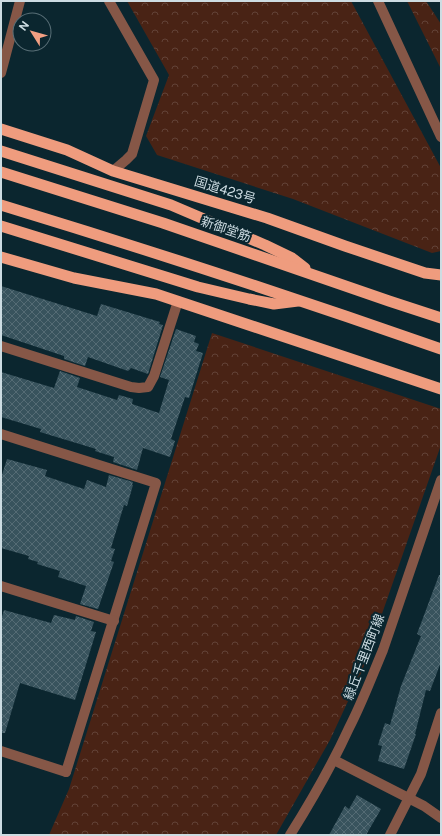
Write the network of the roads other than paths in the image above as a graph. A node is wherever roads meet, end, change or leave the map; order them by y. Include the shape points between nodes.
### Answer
1 (20, 1) edge
2 (109, 1) edge
3 (378, 1) edge
4 (1, 73) edge
5 (1, 130) edge
6 (441, 137) edge
7 (1, 151) edge
8 (113, 171) junction
9 (1, 172) edge
10 (1, 205) edge
11 (1, 226) edge
12 (1, 257) edge
13 (311, 274) junction
14 (440, 275) edge
15 (178, 301) junction
16 (303, 301) junction
17 (441, 318) edge
18 (1, 346) edge
19 (441, 349) edge
20 (441, 389) edge
21 (1, 434) edge
22 (441, 480) edge
23 (1, 586) edge
24 (114, 621) junction
25 (441, 713) edge
26 (1, 750) edge
27 (334, 760) junction
28 (409, 798) junction
29 (441, 818) edge
30 (290, 835) edge
31 (390, 835) edge

1 - 4 street
2 - 8 street via 154,80 132,154
3 - 6 street
5 - 8 highway, 国道423号 via 66,150
7 - 13 highway via 171,205 265,244 292,258
8 - 14 highway, 国道423号 via 267,218 425,273
9 - 13 highway, 新御堂筋 via 163,223
10 - 16 highway via 162,254
11 - 16 highway via 198,287 274,304
12 - 15 highway via 58,274 145,291
13 - 17 highway, 新御堂筋
15 - 18 street via 154,376 148,387 131,386
15 - 20 highway
16 - 19 highway
21 - 24 street via 156,483
22 - 27 street, 緑丘千里西町線 via 383,650
23 - 24 street
24 - 26 street via 66,772
25 - 28 street via 421,774
27 - 28 street
27 - 30 street, 緑丘千里西町線
28 - 29 street
28 - 31 street

